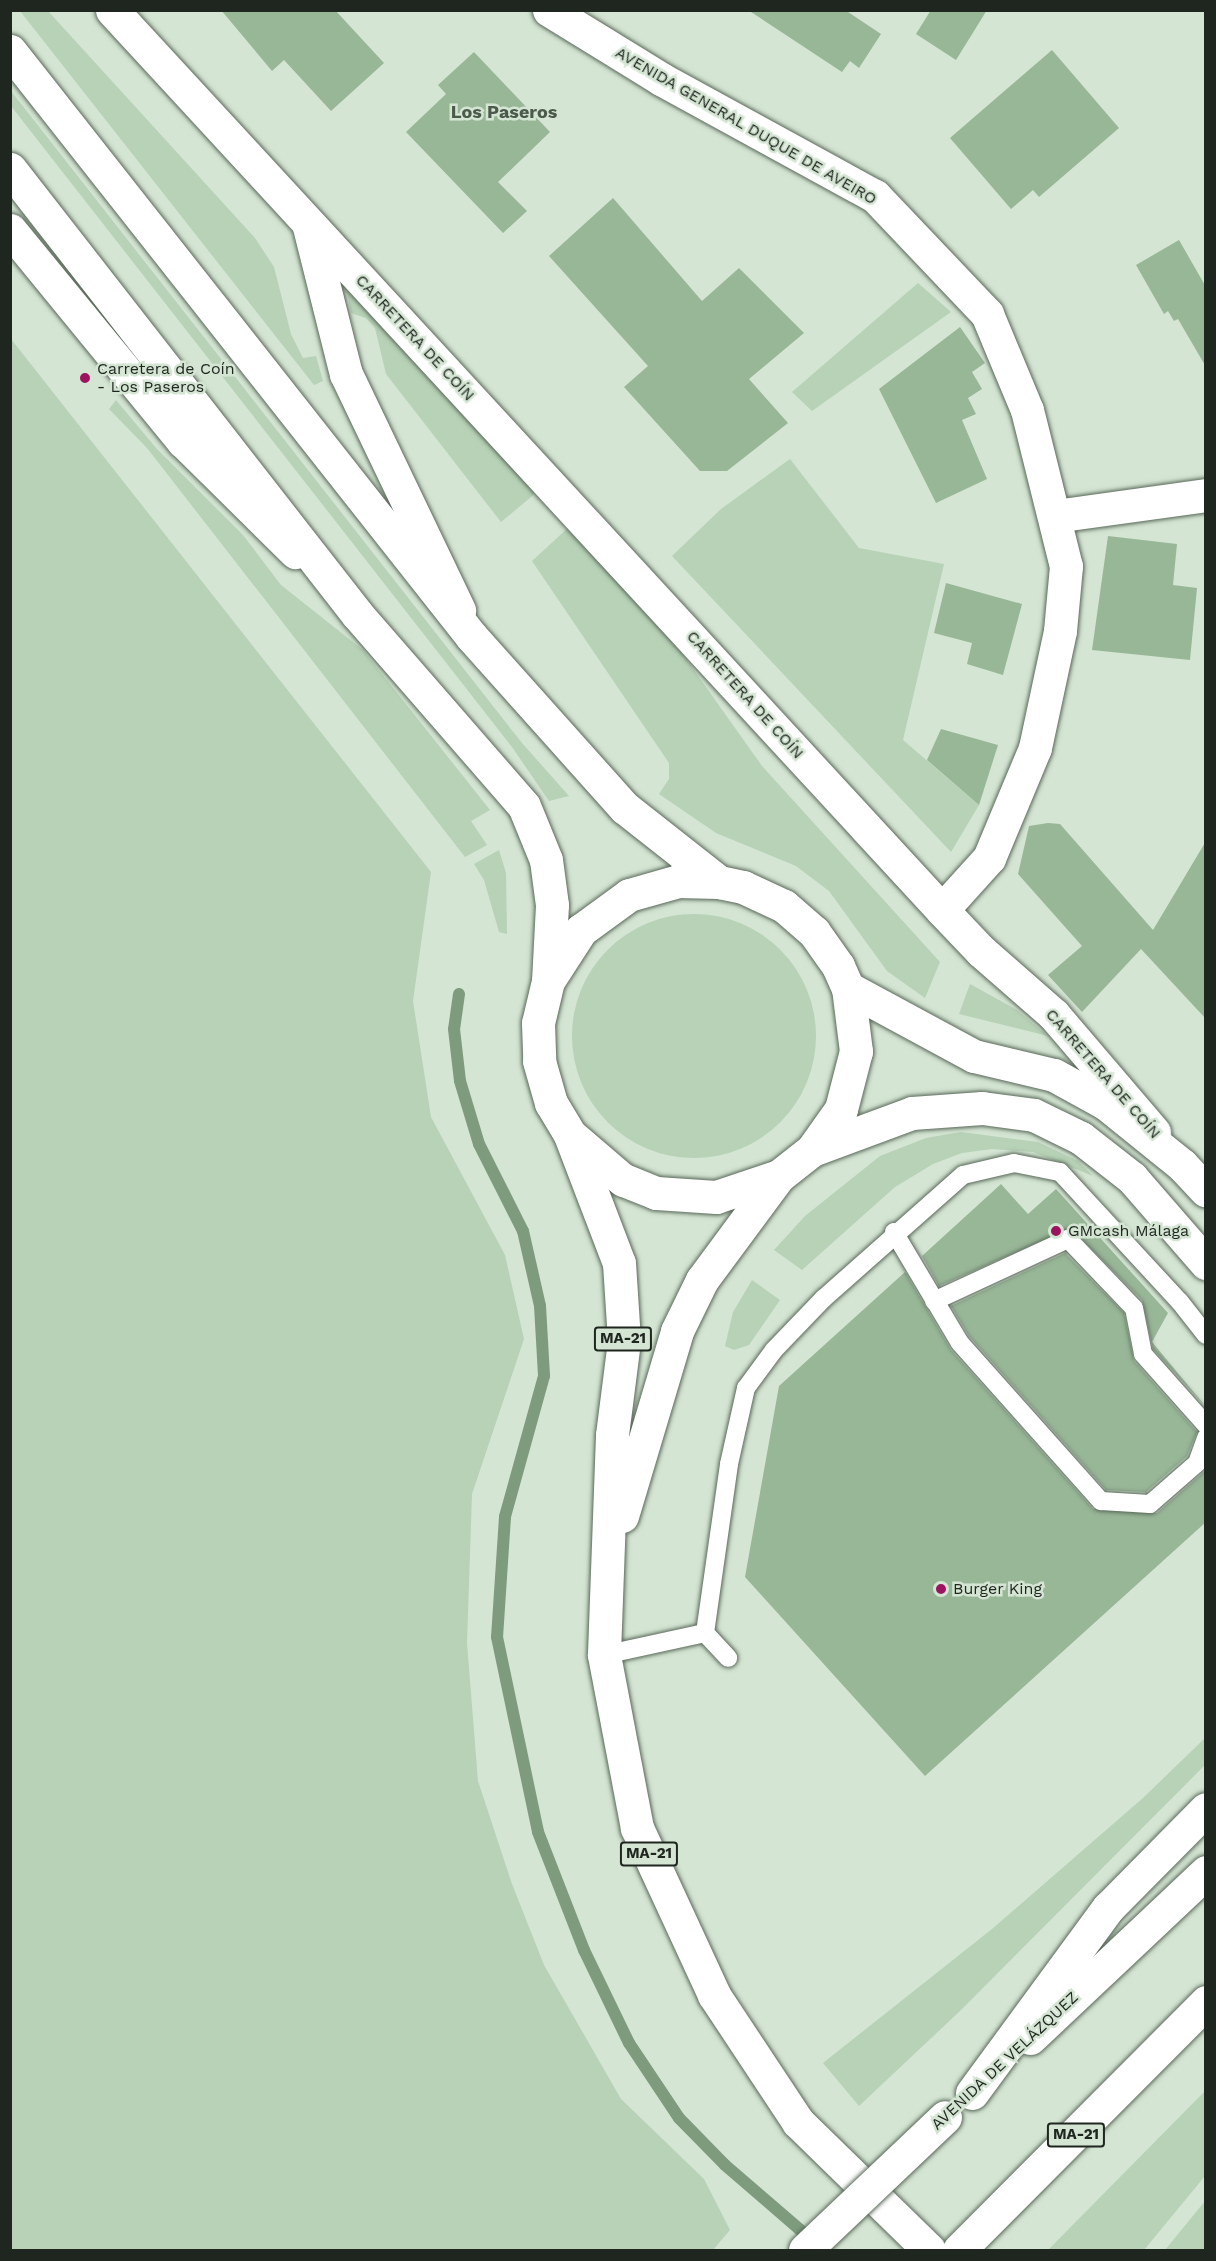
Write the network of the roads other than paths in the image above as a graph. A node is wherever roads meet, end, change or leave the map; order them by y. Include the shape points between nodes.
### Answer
1 (112, 10) edge
2 (549, 10) edge
3 (10, 51) edge
4 (10, 169) edge
5 (308, 224) junction
6 (10, 231) edge
7 (1206, 495) edge
8 (1055, 516) junction
9 (357, 614) junction
10 (471, 636) junction
11 (719, 882) junction
12 (942, 910) junction
13 (548, 981) junction
14 (848, 988) junction
15 (570, 1135) junction
16 (812, 1150) junction
17 (1182, 1165) junction
18 (779, 1176) junction
19 (1206, 1191) edge
20 (894, 1232) junction
21 (1206, 1263) edge
22 (934, 1300) junction
23 (1206, 1335) edge
24 (1206, 1425) edge
25 (1206, 1438) edge
26 (611, 1553) junction
27 (705, 1633) junction
28 (604, 1655) junction
29 (728, 1658) dead end
30 (1206, 1809) edge
31 (1206, 1872) edge
32 (1206, 2002) edge
33 (1206, 2036) edge
34 (1136, 2076) junction
35 (972, 2093) junction
36 (805, 2250) edge
37 (929, 2250) edge
38 (959, 2250) edge

1 - 5 main road, CARRETERA DE COÍN
2 - 8 main road, AVENIDA GENERAL DUQUE DE AVEIRO via 661,79 875,196 987,314 1027,410
3 - 10 main road
4 - 9 main road
5 - 10 main road, CARRETERA DE COÍN via 346,375
5 - 12 main road, CARRETERA DE COÍN via 570,502
6 - 9 main road via 183,441
7 - 8 main road
8 - 12 main road, AVENIDA GENERAL DUQUE DE AVEIRO via 1066,566 1060,631 1035,748 989,858
9 - 13 main road via 524,806 546,860 552,905
10 - 11 main road via 625,808
11 - 13 main road via 678,881 629,895 581,930
11 - 14 main road via 743,887 784,906 814,932
12 - 17 main road, CARRETERA DE COÍN via 981,951 1054,1015
13 - 15 main road via 538,1023 539,1061 552,1103
14 - 16 main road via 856,1051 841,1109
14 - 17 main road via 974,1056 1054,1075 1105,1103
15 - 18 main road via 624,1180 656,1193 716,1197
15 - 26 main road, MA-21 via 619,1263 624,1341 612,1436
16 - 18 main road
16 - 21 main road via 912,1113 982,1108 1034,1115 1082,1138 1132,1178
17 - 19 main road
18 - 26 main road, MA-21 via 702,1280 676,1331
20 - 22 lane
20 - 23 lane via 963,1175 1014,1163 1060,1173
20 - 27 lane via 782,1342 746,1388 729,1464
22 - 24 lane via 1068,1239 1134,1308 1143,1354
22 - 25 lane via 960,1342 1101,1501 1150,1504 1197,1463
26 - 28 main road, MA-21
27 - 28 lane
27 - 29 lane
28 - 37 main road, MA-21 via 637,1828 714,1995 798,2122
30 - 35 main road via 1108,1908
31 - 35 main road, AVENIDA DE VELÁZQUEZ
32 - 34 main road, MA-21
33 - 34 main road
34 - 38 main road, MA-21
35 - 36 main road, AVENIDA DE VELÁZQUEZ, bridge

